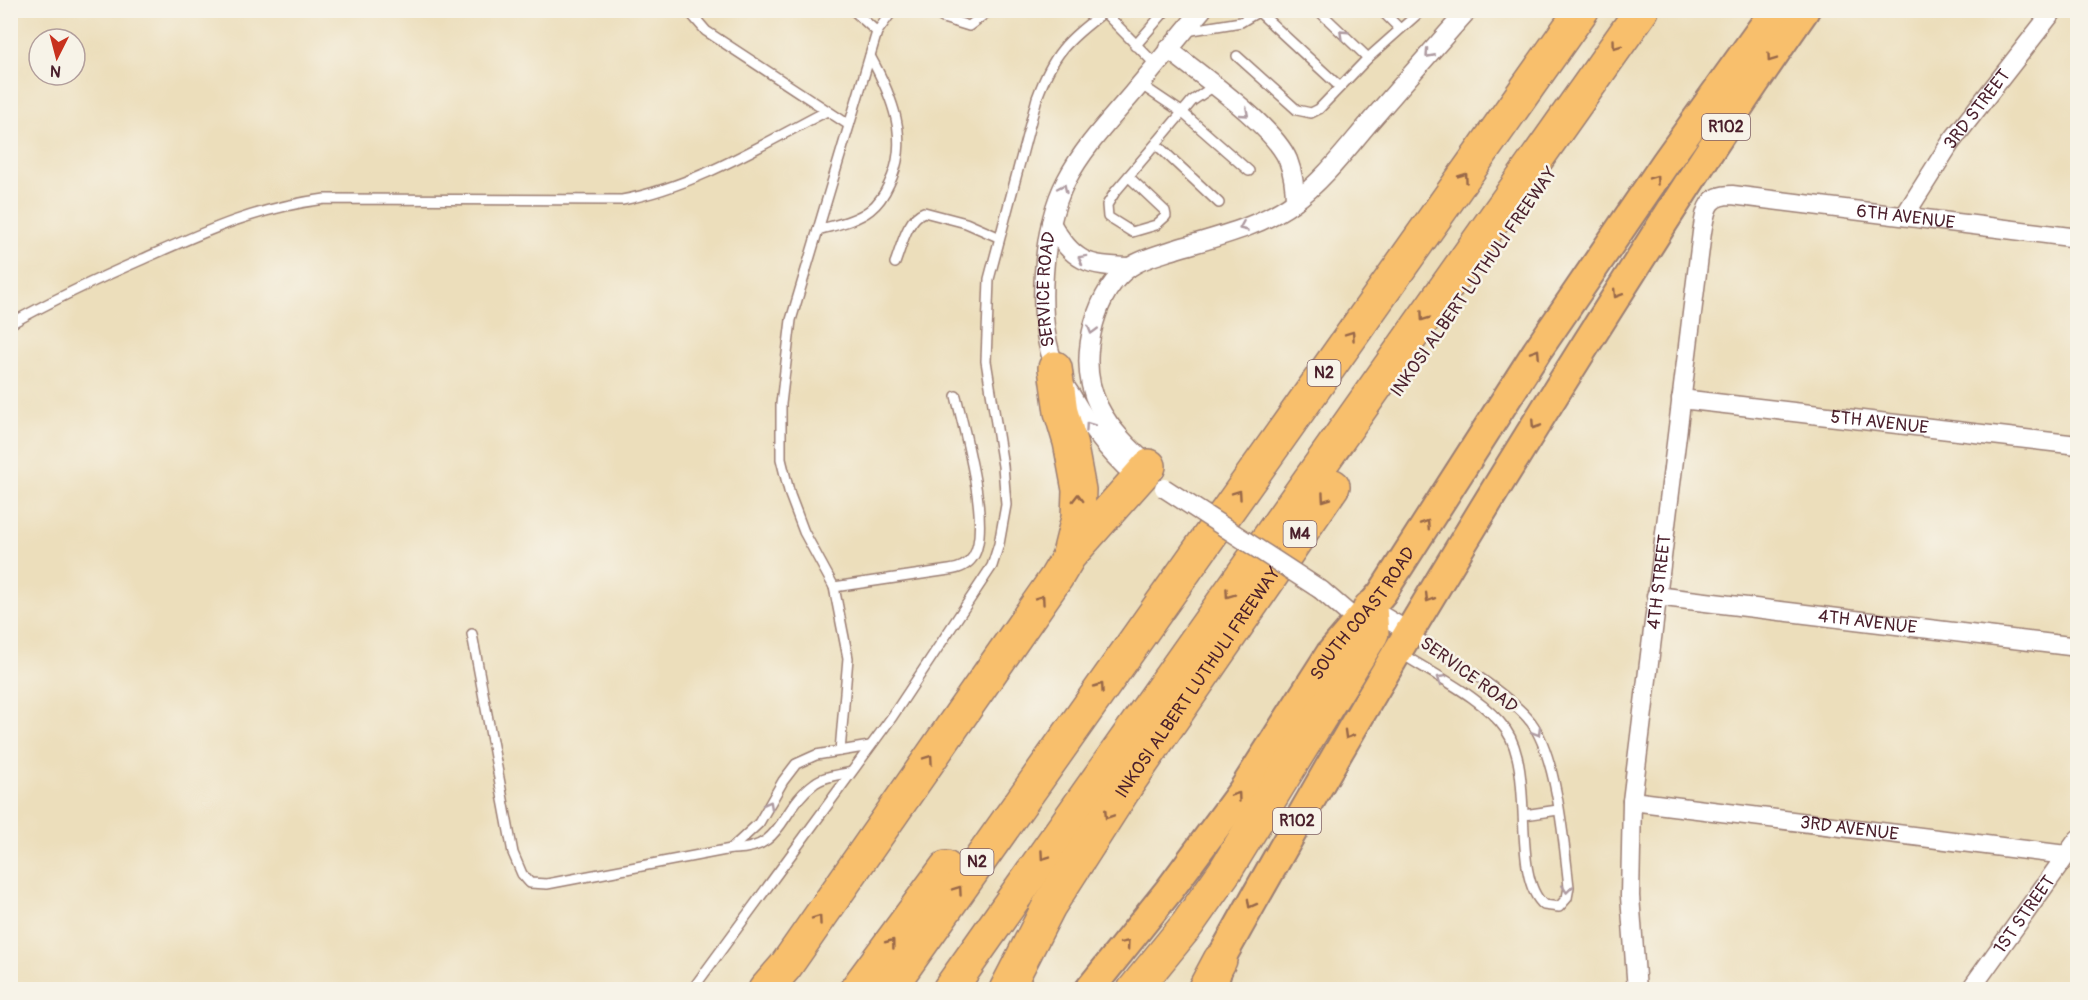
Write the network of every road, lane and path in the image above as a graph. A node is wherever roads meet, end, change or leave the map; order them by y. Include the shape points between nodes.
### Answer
1 (688, 10) edge
2 (853, 10) edge
3 (893, 10) edge
4 (932, 10) edge
5 (951, 10) edge
6 (990, 10) edge
7 (1166, 10) edge
8 (1202, 10) edge
9 (1318, 10) edge
10 (1381, 10) edge
11 (1422, 10) edge
12 (1468, 10) edge
13 (1582, 10) edge
14 (1642, 10) edge
15 (1775, 10) edge
16 (1805, 10) edge
17 (2054, 10) edge
18 (1104, 11) edge
19 (1260, 11) edge
20 (943, 18) junction
21 (1400, 28) junction
22 (1184, 31) junction
23 (877, 32) junction
24 (1135, 46) junction
25 (1168, 49) junction
26 (870, 56) junction
27 (1237, 56) dead end
28 (1368, 58) junction
29 (1155, 64) junction
30 (1590, 81) junction
31 (1140, 84) junction
32 (1214, 86) junction
33 (1340, 87) junction
34 (827, 111) junction
35 (1183, 113) junction
36 (849, 125) junction
37 (1157, 145) junction
38 (1248, 171) dead end
39 (1129, 177) junction
40 (1732, 195) joint
41 (1295, 201) junction
42 (1219, 203) dead end
43 (1905, 215) junction
44 (1051, 222) junction
45 (818, 230) junction
46 (998, 237) junction
47 (2078, 238) edge
48 (895, 263) dead end
49 (1130, 267) junction
50 (10, 324) edge
51 (1055, 368) junction
52 (956, 396) dead end
53 (1681, 399) junction
54 (2078, 446) edge
55 (1150, 477) junction
56 (1068, 556) junction
57 (834, 587) junction
58 (1656, 596) junction
59 (1381, 629) junction
60 (472, 634) dead end
61 (2078, 647) edge
62 (1066, 735) junction
63 (870, 746) junction
64 (840, 751) junction
65 (850, 772) junction
66 (1632, 801) junction
67 (1558, 810) junction
68 (1524, 820) junction
69 (2078, 839) edge
70 (731, 849) junction
71 (2066, 855) junction
72 (1216, 975) edge
73 (775, 982) edge
74 (692, 990) edge
75 (856, 990) edge
76 (888, 990) edge
77 (949, 990) edge
78 (1005, 990) edge
79 (1089, 990) edge
80 (1134, 990) edge
81 (1204, 990) edge
82 (1637, 990) edge
83 (1970, 990) edge

1 - 34 lane via 706,31
2 - 23 lane
3 - 23 lane
4 - 20 lane
5 - 20 lane
6 - 20 lane via 969,26
7 - 24 lane
8 - 22 street, SERVICE ROAD
28 -> 9 lane
10 - 21 lane
11 - 21 lane
12 -> 41 street, SERVICE ROAD via 1326,174
62 -> 13 highway, N2
14 -> 30 highway
59 -> 15 main road, SOUTH COAST ROAD / R102 via 1537,351
16 -> 59 main road, SOUTH COAST ROAD / R102 via 1648,244 1502,476
17 - 43 street, 3RD STREET via 1951,142
18 - 24 lane
18 - 46 lane via 1073,36 1048,69
19 - 22 lane via 1241,22
19 - 33 lane
21 - 28 lane
22 - 25 street, SERVICE ROAD
23 - 26 lane
24 - 29 lane
25 - 29 street, SERVICE ROAD
25 - 32 street
26 - 36 lane
26 - 45 lane via 899,130 901,151 897,168 870,210
27 - 33 lane via 1301,112 1319,109
28 - 33 lane
29 - 31 street, SERVICE ROAD
30 -> 77 highway
30 -> 78 highway, INKOSI ALBERT LUTHULI FREEWAY / M4 via 1588,111 1574,139 1165,729 1049,906
31 - 35 lane
44 -> 31 street, SERVICE ROAD via 1072,170
32 - 35 lane via 1192,101
32 -> 41 street via 1281,147 1293,177
34 - 36 lane
34 - 50 lane via 686,182 622,200 325,199 290,203 231,220 57,298
35 - 37 lane
35 - 38 lane
36 - 45 lane
37 - 39 lane
37 - 42 lane
39 - 39 lane via 1110,199 1107,216 1136,232 1161,223 1165,211
40 - 43 street, 6TH AVENUE
40 - 53 street, 4TH STREET via 1718,196 1706,211
41 -> 49 street, SERVICE ROAD via 1234,231
43 - 47 street, 6TH AVENUE
49 -> 44 street, SERVICE ROAD via 1083,261 1064,244
44 - 51 street, SERVICE ROAD via 1044,278 1045,321
45 - 57 lane via 791,320 780,429 781,459 804,532
46 - 48 lane via 966,223 924,212 911,224
46 - 63 lane via 989,279 986,361 1006,487 999,544 982,584
49 -> 55 street, SERVICE ROAD via 1111,285 1099,309 1088,345 1087,367 1090,387 1106,422
55 -> 51 street, SERVICE ROAD via 1091,429
56 -> 51 highway via 1078,518 1079,490
52 - 57 lane via 977,502 979,540 972,559 955,569
53 - 54 street, 5TH AVENUE
53 - 58 street, 4TH STREET
55 - 56 highway
55 - 59 street, SERVICE ROAD, bridge
73 -> 56 highway
57 - 64 lane via 848,658
58 - 61 street, 4TH AVENUE
58 - 66 street, 4TH STREET
59 -> 67 lane, SERVICE ROAD via 1479,679 1531,722 1545,750
68 -> 59 lane, SERVICE ROAD via 1515,750 1506,730 1485,708
59 -> 72 main road, SOUTH COAST ROAD / R102
79 -> 59 main road, SOUTH COAST ROAD / R102 via 1170,890 1243,790 1330,654
59 - 80 highway via 1231,861 1187,925
60 - 70 lane via 513,853 527,880 541,885
75 -> 62 highway via 969,838
76 -> 62 highway, N2
63 - 64 lane
63 - 65 lane
70 -> 64 lane via 759,823 796,764
65 - 70 lane via 809,787 765,842 753,849
65 - 74 lane
66 - 71 street, 3RD AVENUE
66 - 82 street, 4TH STREET via 1630,896
67 - 68 lane
67 -> 68 lane, SERVICE ROAD via 1569,893 1564,903 1553,909 1541,902 1532,884
69 - 71 street, 1ST STREET
71 - 83 street, 1ST STREET
72 - 81 highway

